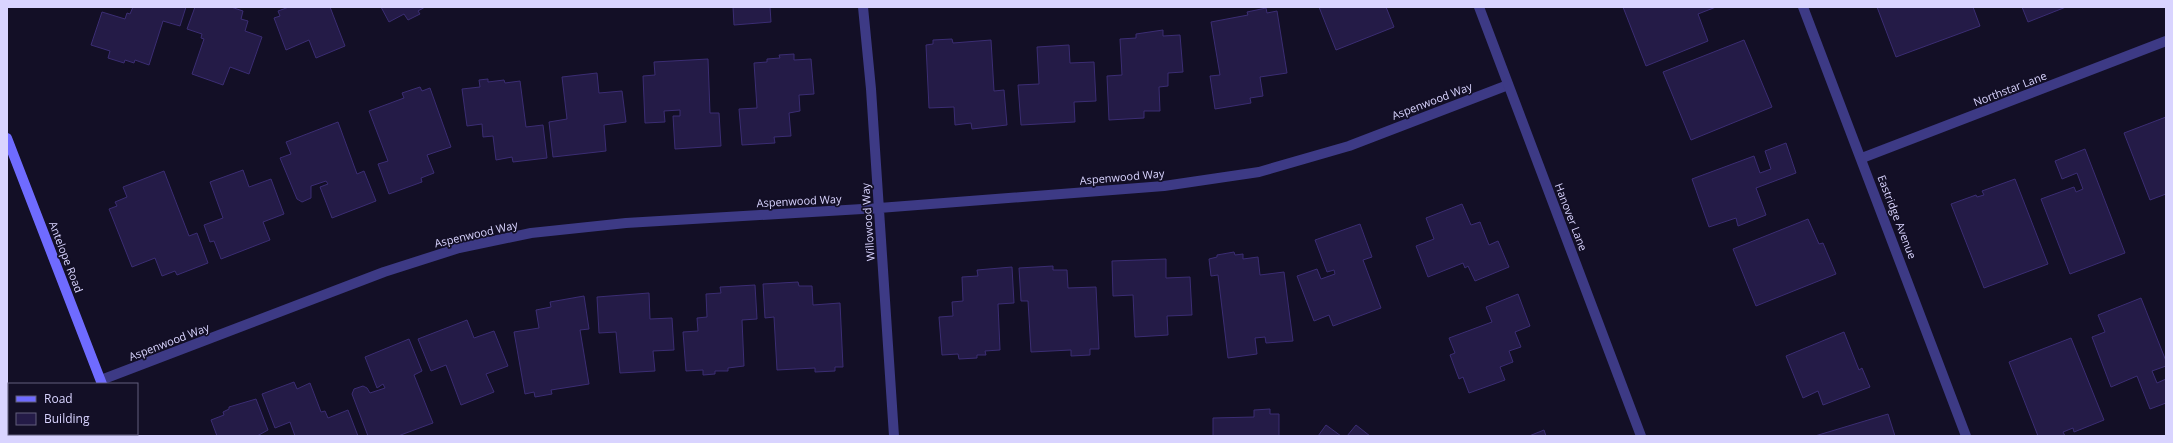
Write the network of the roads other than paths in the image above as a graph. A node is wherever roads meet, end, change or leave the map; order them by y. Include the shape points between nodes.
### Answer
1 (863, 7) edge
2 (1479, 7) edge
3 (1803, 7) edge
4 (2166, 41) edge
5 (1508, 85) junction
6 (7, 138) edge
7 (1862, 158) junction
8 (879, 208) junction
9 (102, 382) edge
10 (894, 436) edge
11 (1641, 436) edge
12 (1966, 436) edge

1 - 8 street, Willowood Way
2 - 5 street, Hanover Lane
3 - 7 street, Eastridge Avenue
4 - 7 street, Northstar Lane
5 - 8 street, Aspenwood Way via 1349,146 1259,172 1164,186
5 - 11 street, Hanover Lane
6 - 9 main road, Antelope Road
7 - 12 street, Eastridge Avenue
8 - 9 street, Aspenwood Way via 626,223 531,233 459,248 384,272
8 - 10 street, Willowood Way

